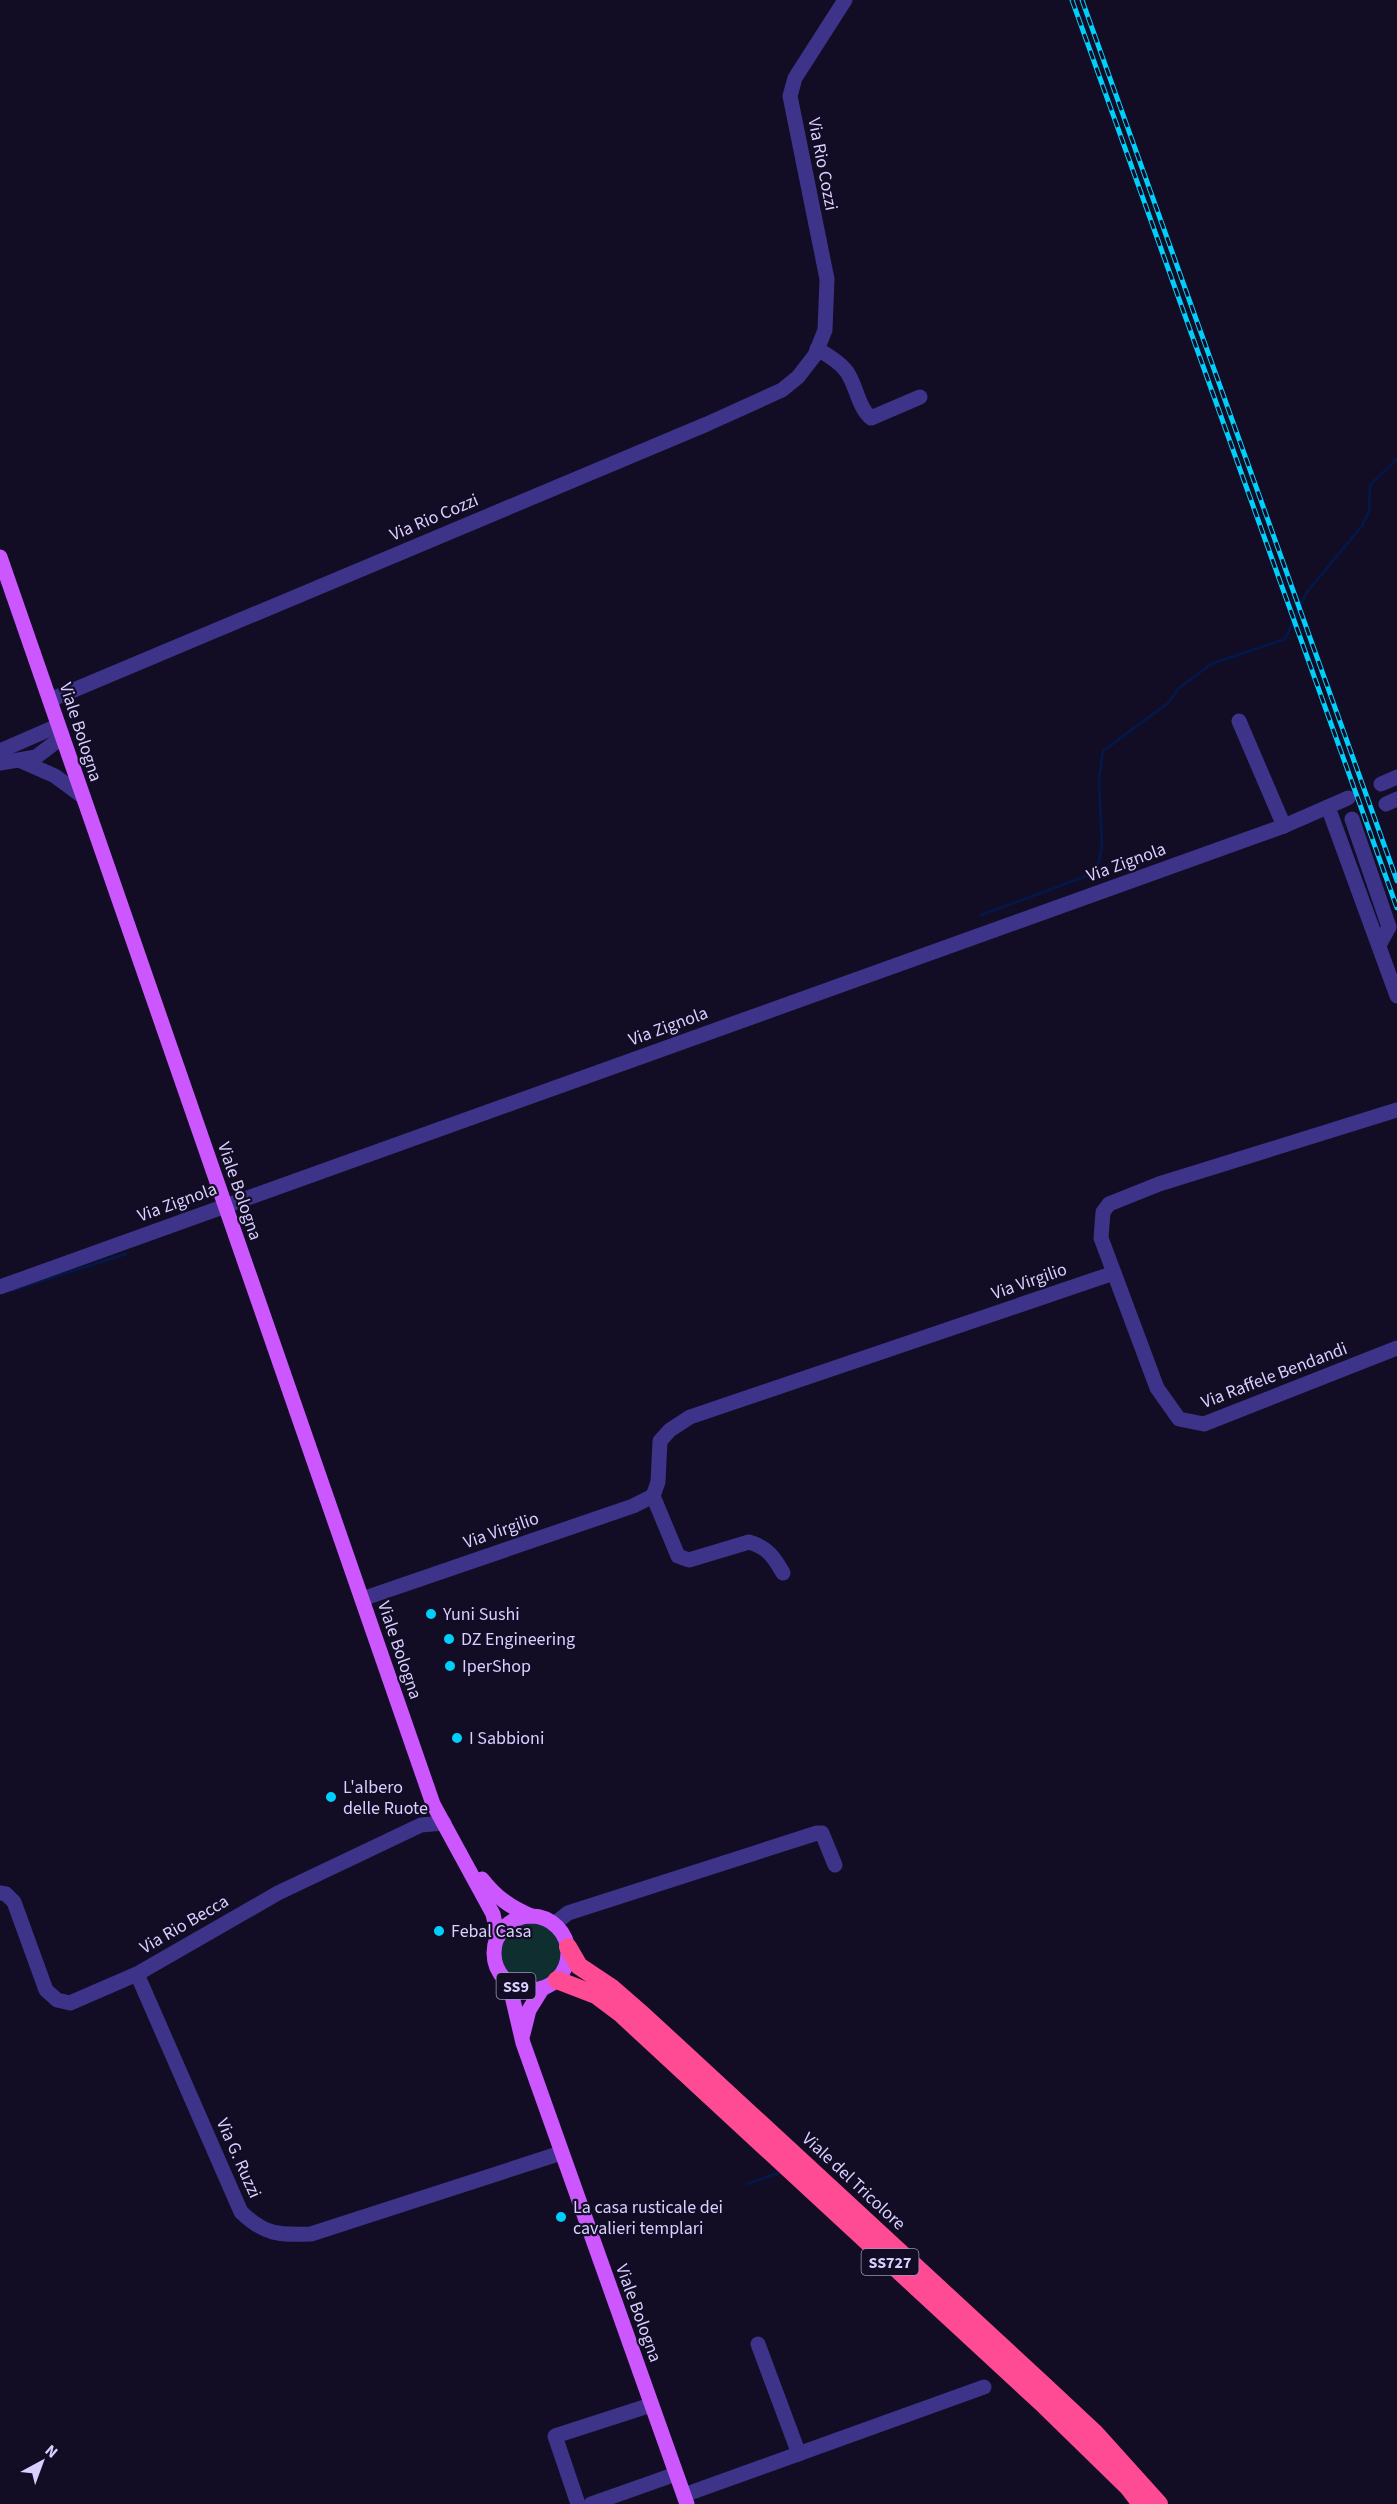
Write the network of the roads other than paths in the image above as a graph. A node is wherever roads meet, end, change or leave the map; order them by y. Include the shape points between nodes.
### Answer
1 (845, 0) edge
2 (818, 349) junction
3 (920, 397) dead end
4 (0, 557) edge
5 (50, 700) junction
6 (1239, 721) dead end
7 (59, 732) junction
8 (0, 751) edge
9 (21, 761) junction
10 (0, 763) edge
11 (1397, 777) edge
12 (1381, 784) dead end
13 (82, 796) junction
14 (1348, 798) dead end
15 (1328, 807) junction
16 (1352, 819) dead end
17 (1284, 826) junction
18 (1379, 945) junction
19 (1397, 996) edge
20 (1397, 1110) edge
21 (225, 1206) junction
22 (1114, 1273) junction
23 (0, 1287) edge
24 (1397, 1348) edge
25 (653, 1496) junction
26 (783, 1573) dead end
27 (362, 1599) junction
28 (447, 1829) junction
29 (835, 1864) dead end
30 (0, 1893) edge
31 (531, 1916) junction
32 (554, 1924) junction
33 (498, 1937) junction
34 (568, 1947) junction
35 (137, 1974) junction
36 (509, 1983) junction
37 (550, 1984) junction
38 (522, 2043) junction
39 (561, 2152) junction
40 (758, 2344) dead end
41 (984, 2387) dead end
42 (651, 2405) junction
43 (799, 2454) junction
44 (676, 2474) junction
45 (686, 2499) edge
46 (578, 2504) edge
47 (591, 2504) edge
48 (1141, 2504) edge
49 (1159, 2504) edge

1 - 2 street, Via Rio Cozzi via 801,69 790,96 827,279 825,330
2 - 3 street via 847,372 865,413 871,418
2 - 5 street, Via Rio Cozzi via 798,377 782,390
4 - 5 main road, Viale Bologna
5 - 7 main road, Viale Bologna
6 - 17 street
7 - 8 street
7 - 9 street via 36,757
7 - 13 main road, Viale Bologna
9 - 10 street
9 - 13 street via 55,776
11 - 12 street
13 - 21 main road, Viale Bologna
14 - 15 street, Via Zignola
15 - 17 street, Via Zignola
15 - 18 street
16 - 18 street via 1389,927
17 - 21 street, Via Zignola
18 - 19 street
20 - 22 street via 1159,1184 1109,1204 1104,1212 1101,1239
21 - 23 street, Via Zignola
21 - 27 main road, Viale Bologna
22 - 24 street, Via Raffele Bendandi via 1157,1388 1179,1419 1204,1424
22 - 25 street, Via Virgilio via 690,1417 660,1441
25 - 26 street via 678,1556 689,1560 749,1542 766,1549
25 - 27 street, Via Virgilio
27 - 28 main road, Viale Bologna via 434,1804
28 - 31 main road via 492,1891 509,1907
28 - 33 main road via 493,1914
28 - 35 street, Via Rio Becca via 421,1825 278,1893
29 - 32 street via 822,1833 817,1833 568,1913
30 - 35 street, Via Rio Becca via 14,1902 46,1990 57,2000 70,2003
31 - 32 main road
31 - 33 main road via 515,1920
32 - 34 main road
33 - 36 main road, SS9 via 495,1962
34 - 37 main road, SS9 via 567,1965
34 - 49 highway, Viale del Tricolore / SS727 via 579,1966 643,2015 1095,2433
35 - 39 street, Via G. Ruzzi via 241,2212 257,2227 282,2235 311,2234
36 - 37 main road, SS9 via 531,1990
36 - 38 main road, Viale Bologna
37 - 38 main road via 529,2010
37 - 48 highway, Viale del Tricolore / SS727 via 596,1995 627,2019 1045,2406
38 - 39 main road, Viale Bologna
39 - 42 main road, Viale Bologna
40 - 43 street
41 - 43 street, Viale Bologna
42 - 44 main road, Viale Bologna
42 - 46 street via 555,2436
43 - 45 street, Viale Bologna
44 - 45 main road, Viale Bologna
44 - 47 street

